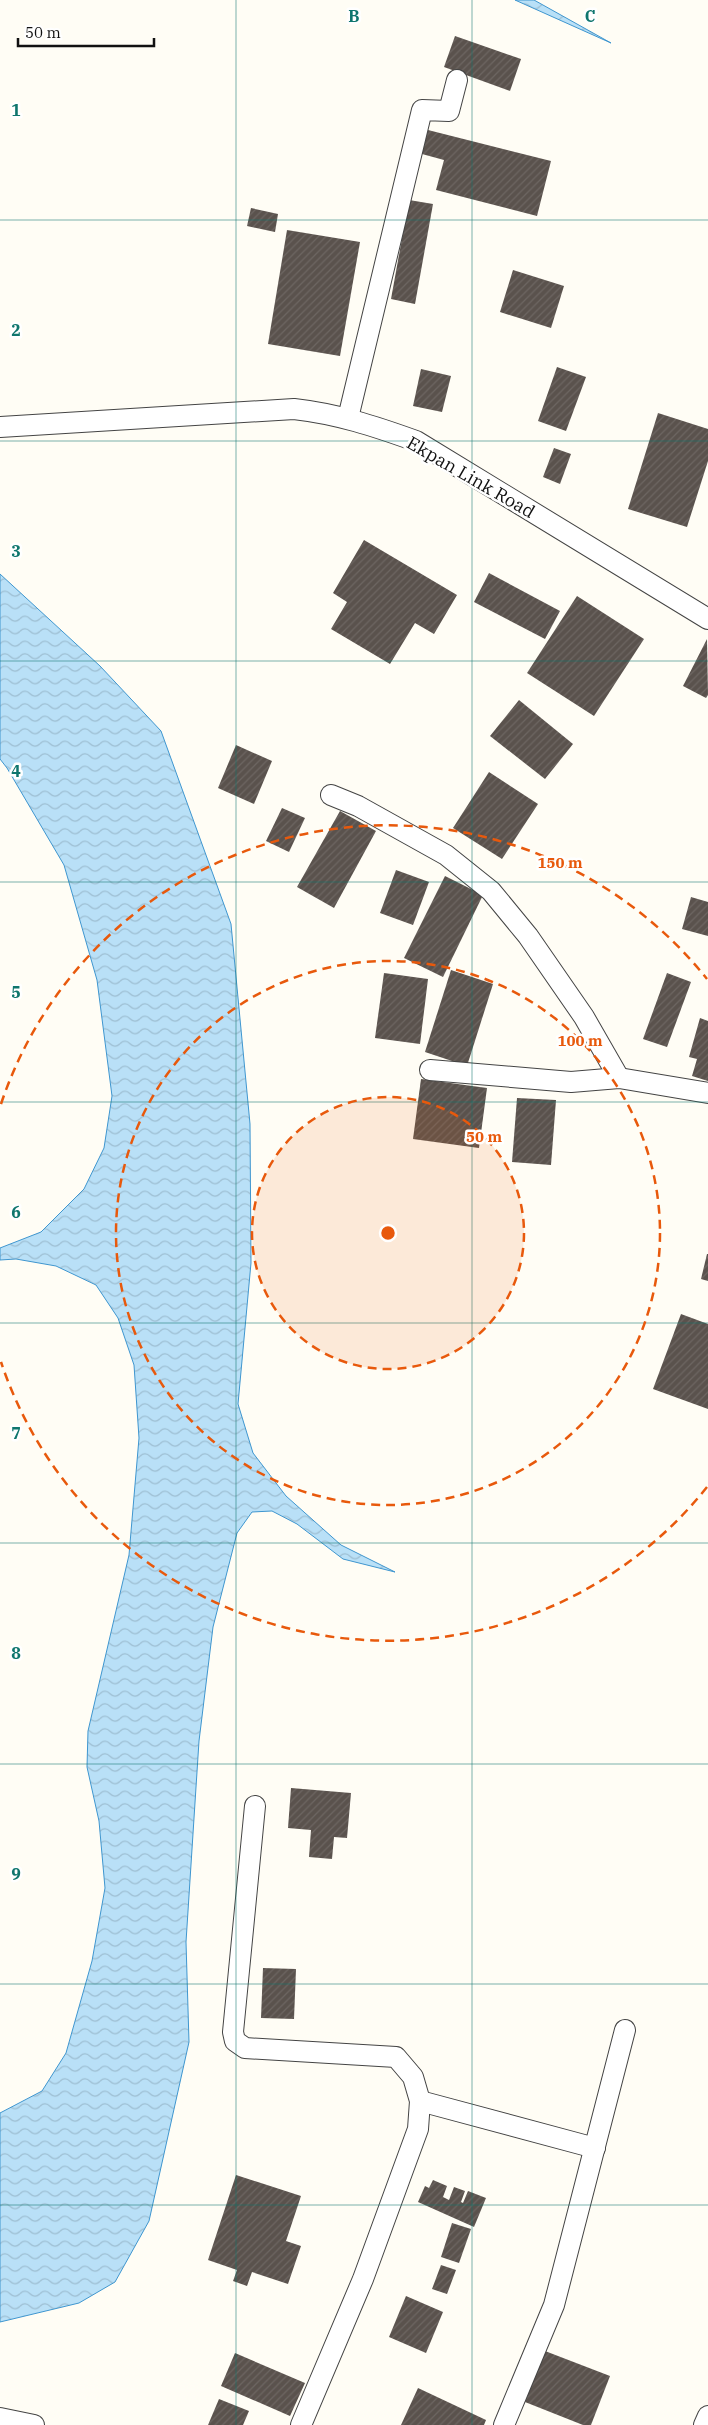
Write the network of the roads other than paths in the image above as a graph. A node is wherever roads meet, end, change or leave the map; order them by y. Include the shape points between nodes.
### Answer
1 (457, 80) dead end
2 (348, 418) junction
3 (0, 426) edge
4 (708, 620) edge
5 (331, 795) dead end
6 (430, 1070) dead end
7 (620, 1078) junction
8 (708, 1093) edge
9 (255, 1806) dead end
10 (626, 2030) dead end
11 (420, 2101) junction
12 (595, 2148) junction
13 (708, 2416) edge
14 (0, 2418) edge
15 (34, 2425) edge
16 (301, 2425) edge
17 (504, 2425) edge
18 (704, 2425) edge

1 - 2 street via 449,111 422,110
2 - 3 street, Ekpan Link Road via 294,409
2 - 4 street, Ekpan Link Road via 416,441
5 - 7 street via 358,806 446,855 491,891 528,936 584,1017
6 - 7 street via 571,1082
7 - 8 street
9 - 11 street via 233,2032 236,2041 245,2048 396,2057 413,2077
10 - 12 street
11 - 12 street
11 - 16 street via 418,2129 363,2279
12 - 17 street via 554,2305
13 - 18 street
14 - 15 street

